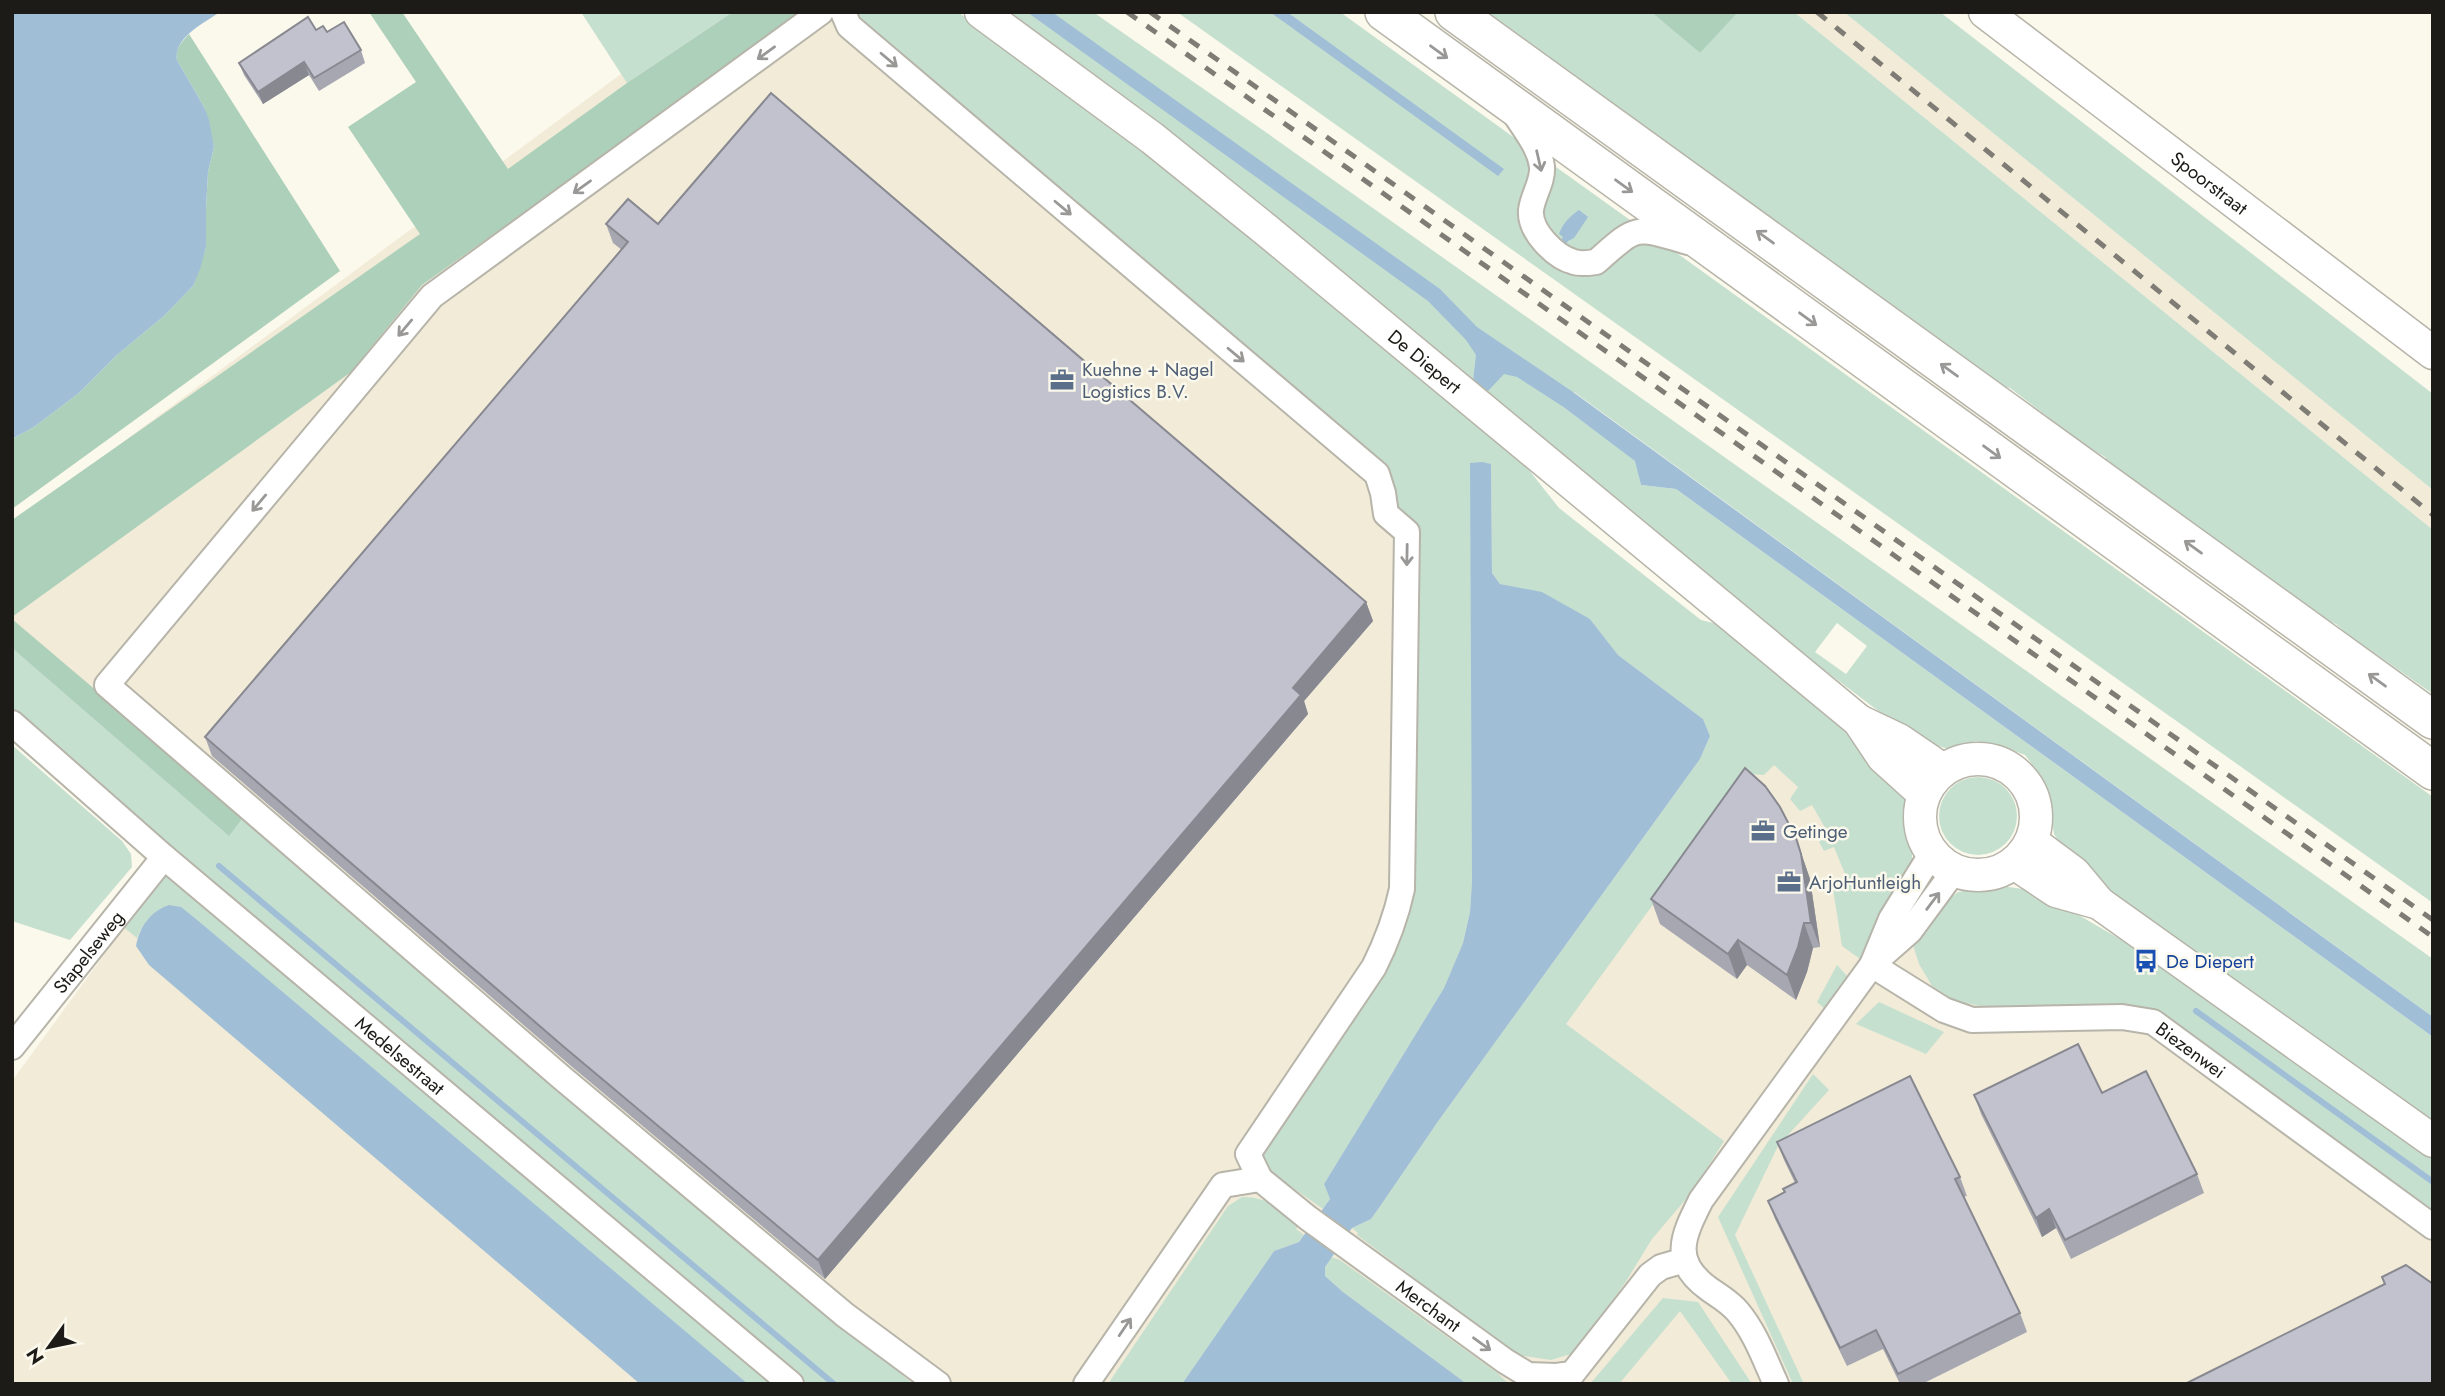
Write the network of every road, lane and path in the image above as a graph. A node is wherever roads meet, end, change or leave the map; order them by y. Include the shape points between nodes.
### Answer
1 (821, 12) edge
2 (843, 12) edge
3 (981, 12) edge
4 (1384, 12) edge
5 (1454, 12) edge
6 (1985, 12) edge
7 (1507, 101) junction
8 (1709, 248) junction
9 (2433, 353) edge
10 (2433, 720) edge
11 (12, 723) edge
12 (2433, 771) edge
13 (1934, 782) junction
14 (2023, 852) junction
15 (164, 857) junction
16 (1944, 861) junction
17 (1872, 965) junction
18 (12, 1047) edge
19 (2433, 1141) edge
20 (1260, 1179) junction
21 (2433, 1227) edge
22 (1685, 1260) junction
23 (1555, 1380) edge
24 (790, 1384) edge
25 (938, 1384) edge
26 (1086, 1384) edge
27 (1776, 1384) edge

1 -> 25 street via 432,296 107,685 582,1095 845,1315
2 -> 20 street via 849,26 1377,474 1386,514 1407,532 1402,889 1388,940 1374,967 1248,1154
3 - 13 main road, De Diepert via 1152,138 1265,229 1859,721 1883,757
4 -> 7 highway
10 -> 5 highway
6 - 9 main road, Spoorstraat
7 -> 8 highway
7 -> 8 street via 1540,157 1541,180 1531,212 1534,225 1562,256 1575,263 1595,261 1637,231 1653,231
8 -> 12 highway
11 - 15 street, Medelsestraat
13 - 14 main road via 1960,761 1979,758 2015,771 2028,785 2035,803 2036,822
13 - 16 main road via 1920,809 1920,824 1924,839
14 - 16 main road via 2001,871 1986,874 1970,874
14 - 19 main road via 2074,873 2099,903
15 - 18 street, Stapelseweg
15 - 24 street, Medelsestraat
16 - 17 street via 1891,919
17 - 21 street, Biezenwei via 1944,1010 1972,1020 2122,1017 2153,1022
17 - 22 street via 1701,1200 1684,1238
20 -> 23 street, Merchant via 1505,1361 1528,1375
26 -> 20 street via 1223,1185
22 - 23 street, Merchant via 1650,1275 1572,1374
22 - 27 street via 1697,1280 1739,1312

